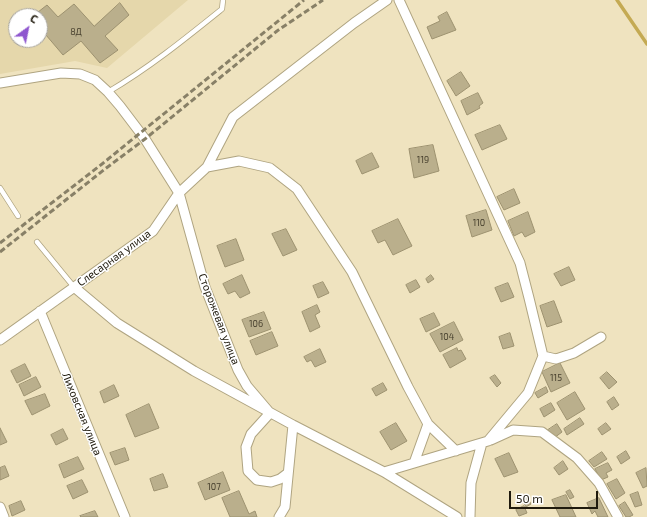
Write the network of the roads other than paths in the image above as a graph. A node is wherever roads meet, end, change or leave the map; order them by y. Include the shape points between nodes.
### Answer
1 (222, 0) edge
2 (387, 0) edge
3 (399, 0) edge
4 (0, 83) edge
5 (108, 92) junction
6 (207, 167) junction
7 (0, 188) edge
8 (179, 193) junction
9 (18, 216) dead end
10 (37, 242) dead end
11 (74, 287) junction
12 (40, 311) junction
13 (601, 337) dead end
14 (0, 340) edge
15 (543, 356) junction
16 (270, 413) junction
17 (428, 424) junction
18 (292, 426) junction
19 (485, 442) junction
20 (456, 451) junction
21 (414, 463) junction
22 (384, 472) junction
23 (288, 473) junction
24 (0, 506) edge
25 (285, 507) junction
26 (4, 517) edge
27 (125, 517) edge
28 (279, 517) edge
29 (287, 517) edge
30 (457, 517) edge
31 (470, 517) edge
32 (618, 517) edge

1 - 5 lane via 222,9 140,72
2 - 6 street, Слесарная улица via 354,22 233,117
3 - 15 street via 520,264
4 - 5 street, Сторожевая улица via 61,73 80,74 95,80
5 - 8 street, Сторожевая улица via 145,139
6 - 8 street, Слесарная улица
6 - 17 street via 239,161 270,168 297,189 352,272
7 - 9 lane
8 - 11 street, Слесарная улица via 153,231
8 - 16 street, Сторожевая улица via 204,287 238,370 246,386
10 - 11 lane
11 - 12 street, Слесарная улица
11 - 16 street via 117,323
12 - 14 street, Слесарная улица
12 - 27 street, Лиховская улица
13 - 15 street via 574,353 556,359
15 - 19 street via 528,393
16 - 18 street
16 - 23 street via 248,440 248,471 257,480 271,482
17 - 20 street
17 - 21 street
18 - 22 street
18 - 23 street
19 - 20 street
19 - 31 street via 471,483
19 - 32 street via 513,430 542,432 577,458 599,483
20 - 21 street
21 - 22 street
22 - 30 street
23 - 25 street
24 - 26 street
25 - 28 street
25 - 29 street

